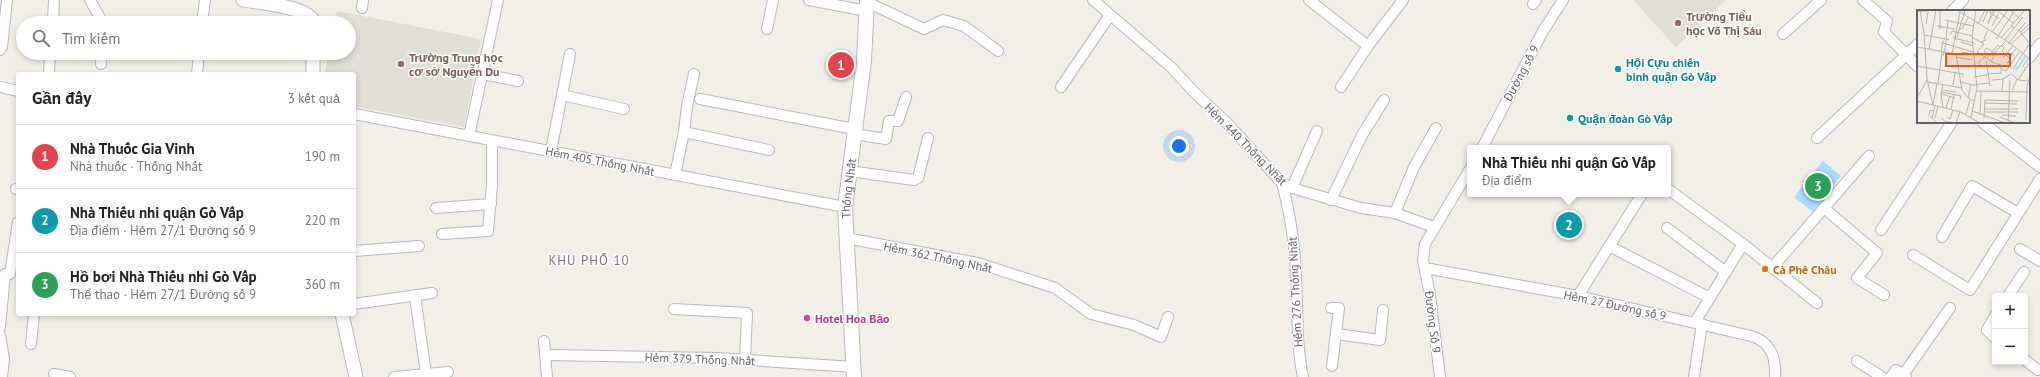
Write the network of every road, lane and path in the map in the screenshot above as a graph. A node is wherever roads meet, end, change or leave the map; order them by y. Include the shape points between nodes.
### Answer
1 (7, 0) edge
2 (54, 0) edge
3 (90, 0) edge
4 (205, 0) edge
5 (243, 0) edge
6 (498, 0) edge
7 (773, 0) edge
8 (809, 0) edge
9 (1092, 0) edge
10 (1309, 0) edge
11 (1404, 0) edge
12 (1563, 0) edge
13 (1821, 0) edge
14 (1863, 0) edge
15 (1963, 0) edge
16 (867, 4) edge
17 (1953, 10) edge
18 (1110, 15) junction
19 (53, 16) edge
20 (99, 16) edge
21 (203, 16) edge
22 (311, 16) edge
23 (767, 29) dead end
24 (1783, 34) dead end
25 (2040, 44) edge
26 (1917, 45) edge
27 (1368, 46) junction
28 (0, 50) edge
29 (998, 50) dead end
30 (570, 54) dead end
31 (1906, 55) junction
32 (2030, 57) edge
33 (50, 60) edge
34 (101, 60) edge
35 (198, 60) edge
36 (313, 60) edge
37 (101, 64) dead end
38 (1917, 66) edge
39 (49, 72) edge
40 (197, 72) edge
41 (313, 72) edge
42 (482, 74) junction
43 (694, 74) dead end
44 (518, 81) dead end
45 (0, 87) edge
46 (1061, 87) dead end
47 (1341, 87) dead end
48 (16, 91) edge
49 (562, 95) junction
50 (906, 97) dead end
51 (700, 99) dead end
52 (1384, 100) dead end
53 (624, 109) dead end
54 (356, 114) edge
55 (1951, 123) edge
56 (1983, 123) edge
57 (1436, 128) dead end
58 (1317, 131) dead end
59 (684, 132) junction
60 (854, 132) junction
61 (470, 136) junction
62 (928, 138) dead end
63 (1817, 138) dead end
64 (492, 140) junction
65 (1484, 145) edge
66 (769, 150) dead end
67 (551, 151) junction
68 (1870, 156) dead end
69 (2040, 167) edge
70 (849, 171) junction
71 (1467, 174) edge
72 (675, 175) junction
73 (2040, 179) edge
74 (1282, 183) junction
75 (1292, 188) junction
76 (1671, 190) edge
77 (1640, 197) edge
78 (1332, 200) junction
79 (491, 204) junction
80 (845, 207) junction
81 (436, 208) dead end
82 (1824, 208) junction
83 (1395, 213) junction
84 (2018, 213) junction
85 (1434, 227) junction
86 (1668, 228) dead end
87 (1881, 230) dead end
88 (16, 232) edge
89 (442, 234) dead end
90 (1942, 237) dead end
91 (846, 238) junction
92 (1744, 244) junction
93 (418, 246) dead end
94 (1610, 246) junction
95 (2020, 249) dead end
96 (356, 251) edge
97 (1913, 255) dead end
98 (2040, 261) edge
99 (1425, 268) junction
100 (1772, 268) junction
101 (1726, 272) junction
102 (2024, 272) dead end
103 (8, 274) edge
104 (432, 293) dead end
105 (2010, 293) edge
106 (1884, 295) dead end
107 (415, 296) junction
108 (1578, 296) junction
109 (1710, 298) junction
110 (1817, 303) dead end
111 (356, 304) edge
112 (1331, 308) dead end
113 (1950, 308) dead end
114 (674, 309) dead end
115 (1383, 310) dead end
116 (34, 316) edge
117 (342, 316) edge
118 (1168, 317) dead end
119 (1992, 321) edge
120 (1698, 323) junction
121 (0, 327) edge
122 (1336, 334) junction
123 (0, 335) edge
124 (1992, 335) edge
125 (544, 342) dead end
126 (31, 344) dead end
127 (546, 355) junction
128 (745, 360) junction
129 (1857, 361) dead end
130 (2028, 363) edge
131 (1332, 366) dead end
132 (2037, 371) edge
133 (448, 372) dead end
134 (854, 372) edge
135 (54, 374) dead end
136 (426, 374) junction
137 (1775, 374) edge
138 (1905, 376) edge
139 (2, 377) edge
140 (70, 377) edge
141 (356, 377) edge
142 (394, 377) edge
143 (547, 377) edge
144 (1303, 377) edge
145 (1440, 377) edge
146 (1694, 377) edge
147 (1784, 377) edge
148 (1882, 377) edge
149 (1891, 377) edge

1 - 28 street
2 - 19 street
3 - 20 street
4 - 21 street
5 - 22 street via 302,11
6 - 42 street
7 - 23 street
8 - 16 street
9 - 18 street, Hẻm 440 Thống Nhất
10 - 27 street
11 - 27 street
12 - 65 street, Đường số 9 via 1543,31
13 - 24 street
14 - 31 street via 1887,21 1884,32
15 - 17 street
16 - 29 street via 924,28 943,20 964,26
16 - 60 main road, Thống Nhất via 864,61
18 - 46 street
18 - 74 street, Hẻm 440 Thống Nhất via 1172,68
25 - 32 street
26 - 31 street
27 - 47 street
30 - 49 street
31 - 38 street
31 - 63 street
33 - 39 street
34 - 37 street
35 - 40 street
36 - 41 street
42 - 44 street
42 - 61 street
43 - 59 street
45 - 48 street
49 - 53 street
49 - 67 street
50 - 60 street via 898,121 889,121 886,138
51 - 60 street
52 - 78 street via 1362,135
54 - 61 street, Hẻm 405 Thống Nhất
55 - 87 street
56 - 69 street
57 - 83 street via 1414,167
58 - 75 street
59 - 66 street
59 - 72 street
60 - 70 main road, Thống Nhất
61 - 64 street, Hẻm 405 Thống Nhất
62 - 70 street via 918,178 914,180
64 - 67 street, Hẻm 405 Thống Nhất
64 - 79 street
67 - 72 street, Hẻm 405 Thống Nhất
68 - 82 street
70 - 80 main road, Thống Nhất
71 - 85 street
72 - 80 street, Hẻm 405 Thống Nhất
73 - 84 street
74 - 75 street, Hẻm 440 Thống Nhất
74 - 144 street, Hẻm 276 Thống Nhất via 1289,207 1295,268 1297,337
75 - 78 street, Hẻm 440 Thống Nhất
76 - 92 street
77 - 94 street
78 - 83 street, Hẻm 440 Thống Nhất
79 - 81 street
79 - 89 street via 488,231
80 - 91 main road, Thống Nhất
82 - 100 street
82 - 106 street via 1877,253 1856,278
83 - 85 street, Hẻm 440 Thống Nhất
84 - 90 street via 1972,186
84 - 97 street via 1970,290
85 - 99 street via 1425,244
86 - 101 street
88 - 103 street
91 - 118 street, Hẻm 362 Thống Nhất via 978,263 1055,288 1092,314 1134,325 1161,337
91 - 134 main road, Thống Nhất
92 - 100 street
92 - 101 street
93 - 96 street
94 - 108 street
94 - 109 street
95 - 98 street
99 - 108 street, Hẻm 27 Đường số 9
99 - 145 street, Đường Số 9
100 - 110 street
101 - 109 street
102 - 105 street
103 - 121 street
104 - 107 street
107 - 111 street
107 - 136 street
108 - 120 street, Hẻm 27 Đường số 9
109 - 120 street
112 - 122 street via 1338,308
113 - 138 street
114 - 128 street via 747,313
115 - 122 street via 1380,340
116 - 126 street
117 - 141 street
119 - 124 street via 1987,330
120 - 137 street, Hẻm 27 Đường số 9 via 1751,336 1764,342 1773,353
120 - 146 street
122 - 131 street
123 - 139 street via 4,359
125 - 127 street
127 - 128 street, Hẻm 379 Thống Nhất
127 - 143 street
128 - 134 street, Hẻm 379 Thống Nhất
129 - 148 street
130 - 132 street
133 - 136 street
135 - 140 street
136 - 142 street
137 - 147 street
138 - 149 street via 1896,370

